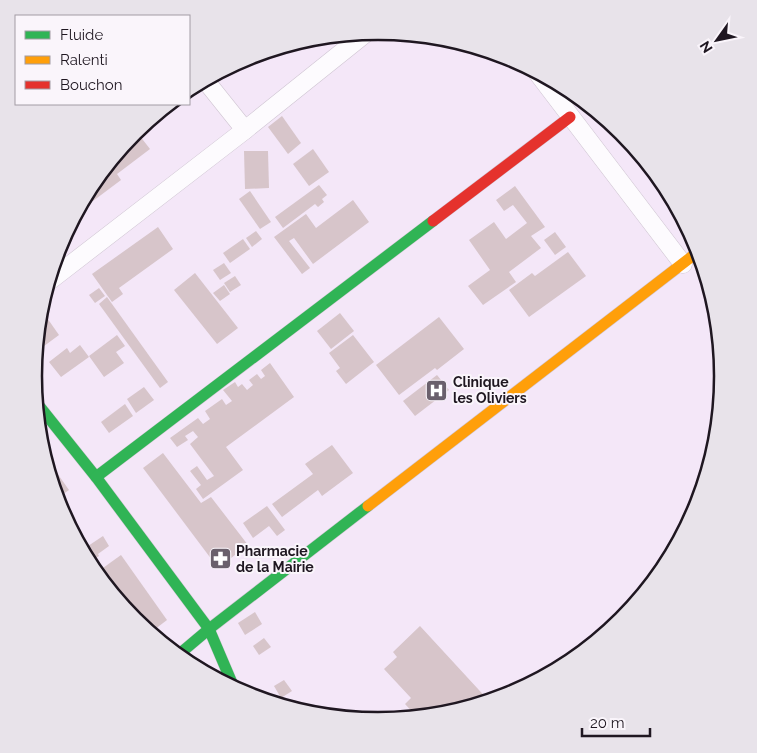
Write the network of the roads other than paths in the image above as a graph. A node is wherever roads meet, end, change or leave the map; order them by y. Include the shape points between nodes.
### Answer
1 (355, 41) edge
2 (546, 84) edge
3 (209, 85) edge
4 (570, 117) junction
5 (245, 130) junction
6 (692, 257) edge
7 (683, 264) junction
8 (58, 274) edge
9 (44, 412) edge
10 (96, 478) junction
11 (209, 629) junction
12 (184, 650) edge
13 (230, 678) edge

1 - 5 street
2 - 4 street
3 - 5 street
4 - 7 street
4 - 10 street
5 - 8 street
6 - 7 street
7 - 11 street
9 - 10 street
10 - 11 street
11 - 12 street
11 - 13 street

